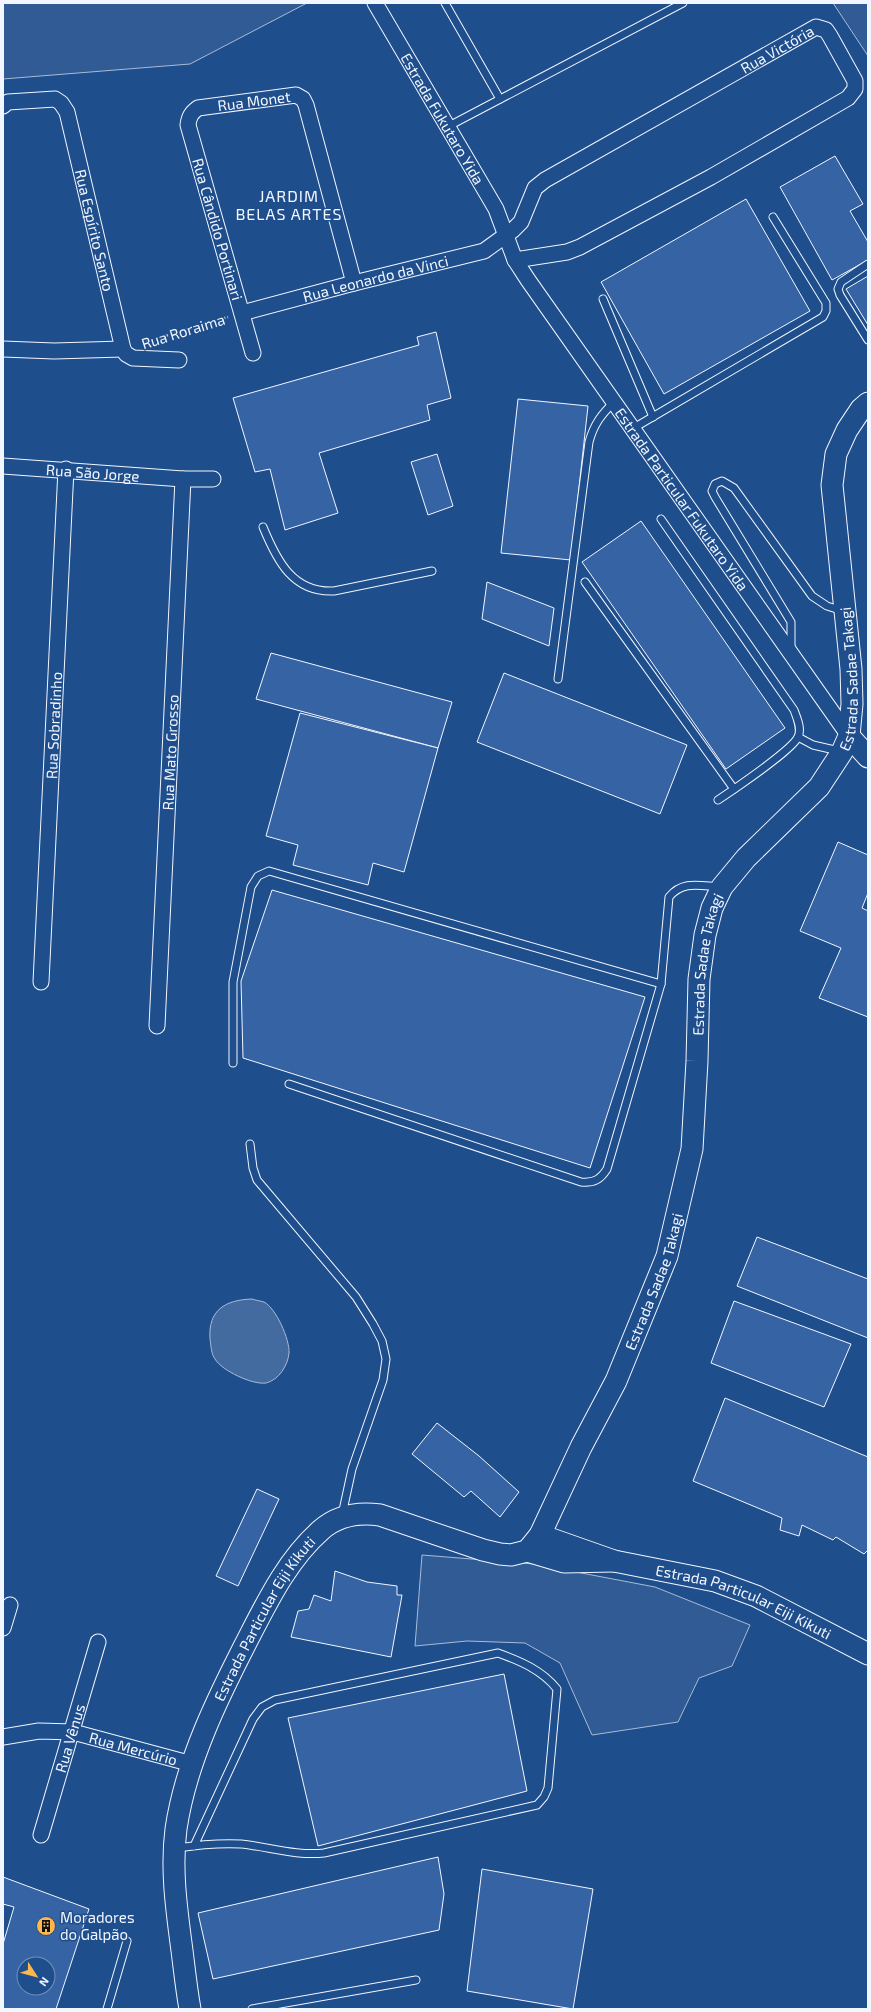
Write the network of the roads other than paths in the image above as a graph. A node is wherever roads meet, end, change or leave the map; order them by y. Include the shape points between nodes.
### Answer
1 (375, 3) edge
2 (445, 3) edge
3 (684, 3) edge
4 (500, 99) junction
5 (3, 106) edge
6 (198, 108) joint
7 (448, 127) junction
8 (774, 217) dead end
9 (505, 236) junction
10 (515, 260) junction
11 (868, 264) edge
12 (354, 282) junction
13 (603, 299) dead end
14 (242, 313) junction
15 (868, 340) edge
16 (3, 349) edge
17 (123, 349) junction
18 (253, 353) dead end
19 (179, 360) dead end
20 (614, 402) junction
21 (868, 403) edge
22 (653, 417) junction
23 (632, 429) junction
24 (3, 466) edge
25 (66, 469) junction
26 (183, 479) junction
27 (213, 479) dead end
28 (661, 519) dead end
29 (263, 527) dead end
30 (432, 571) dead end
31 (585, 582) dead end
32 (845, 612) junction
33 (790, 653) junction
34 (558, 679) dead end
35 (798, 737) junction
36 (846, 744) junction
37 (868, 756) edge
38 (734, 789) junction
39 (718, 800) dead end
40 (722, 887) junction
41 (41, 982) dead end
42 (661, 984) junction
43 (157, 1026) dead end
44 (233, 1063) dead end
45 (289, 1084) dead end
46 (250, 1144) dead end
47 (341, 1518) junction
48 (540, 1535) junction
49 (527, 1551) junction
50 (614, 1561) junction
51 (10, 1605) dead end
52 (3, 1628) edge
53 (98, 1642) dead end
54 (868, 1654) edge
55 (73, 1732) junction
56 (3, 1737) edge
57 (192, 1764) junction
58 (40, 1835) dead end
59 (184, 1847) junction
60 (127, 1941) dead end
61 (416, 1980) dead end
62 (107, 2009) edge
63 (190, 2009) edge
64 (252, 2009) edge

1 - 7 street, Estrada Fukutaro Yida
2 - 4 lane
3 - 4 lane
4 - 7 lane
5 - 17 street, Rua Espírito Santo via 8,102 55,99 67,112
6 - 12 street, Rua Monet via 296,95 303,99
6 - 14 street, Rua Cândido Portinari via 188,118 188,125
7 - 9 street, Estrada Fukutaro Yida via 496,209
8 - 22 lane via 826,303 823,317
9 - 10 street, Estrada Particular Fukutaro Yida
9 - 10 street, Rua Victória via 521,222 535,188 545,180 816,27 826,30 855,81 855,89 848,98 580,247 567,252
9 - 12 street, Rua Leonardo da Vinci via 484,252
10 - 20 street, Estrada Particular Fukutaro Yida
11 - 15 lane via 841,282 838,289
12 - 14 street, Rua Leonardo da Vinci
13 - 22 lane
14 - 18 street, Rua Cândido Portinari
16 - 17 street, Rua Roraima
17 - 19 street, Rua Roraima via 133,358
20 - 23 street, Estrada Particular Fukutaro Yida
20 - 34 lane via 593,427 589,442
21 - 32 street, Estrada Sadae Takagi via 847,430 836,454 832,485
22 - 23 lane
23 - 33 street, Estrada Particular Fukutaro Yida
24 - 25 street, Rua São Jorge
25 - 26 street, Rua São Jorge
25 - 41 street, Rua Sobradinho
26 - 27 street, Rua São Jorge
26 - 43 street, Rua Mato Grosso
28 - 35 lane via 794,710 799,721
29 - 30 lane via 274,554 286,571 319,592
31 - 38 lane
32 - 33 lane via 827,606 812,596 734,488 722,481 715,484 712,490 715,497 791,622
32 - 36 street, Estrada Sadae Takagi via 852,704
33 - 36 street, Estrada Particular Fukutaro Yida
35 - 36 lane via 813,745
35 - 38 lane via 788,749
36 - 37 street, Estrada Particular Fukutaro Yida
36 - 40 street, Estrada Sadae Takagi via 819,787 746,858
38 - 39 lane
40 - 42 lane via 684,885 676,889 670,897
40 - 48 street, Estrada Sadae Takagi via 712,908 705,935 699,979 692,1149 667,1256 616,1381 581,1447
42 - 44 lane via 269,871 258,876 251,887 233,982
42 - 45 lane via 607,1169 601,1178 591,1183 581,1182
46 - 47 lane via 252,1168 257,1180 356,1297 382,1340 386,1359 383,1380 352,1469
47 - 49 street, Estrada Particular Eiji Kikuti via 364,1512 380,1515 483,1550 506,1554
47 - 57 street, Estrada Particular Eiji Kikuti via 322,1529 306,1545 263,1609 213,1712
48 - 49 street, Estrada Sadae Takagi
48 - 50 street, Estrada Particular Eiji Kikuti
49 - 50 street, Estrada Particular Eiji Kikuti via 564,1562
50 - 54 street, Estrada Particular Eiji Kikuti via 715,1581 756,1596
51 - 52 street
53 - 55 street, Rua Vênus
55 - 56 street, Rua Mercúrio via 39,1731
55 - 57 street, Rua Mercúrio
55 - 58 street, Rua Vênus
57 - 59 street, Estrada Particular Eiji Kikuti via 176,1828
59 - 59 lane via 241,1844 318,1854 537,1805 548,1788 557,1689 549,1679 521,1661 498,1653 275,1700 262,1707 253,1719
59 - 63 street, Estrada Particular Eiji Kikuti via 174,1893
60 - 62 lane
61 - 64 lane

